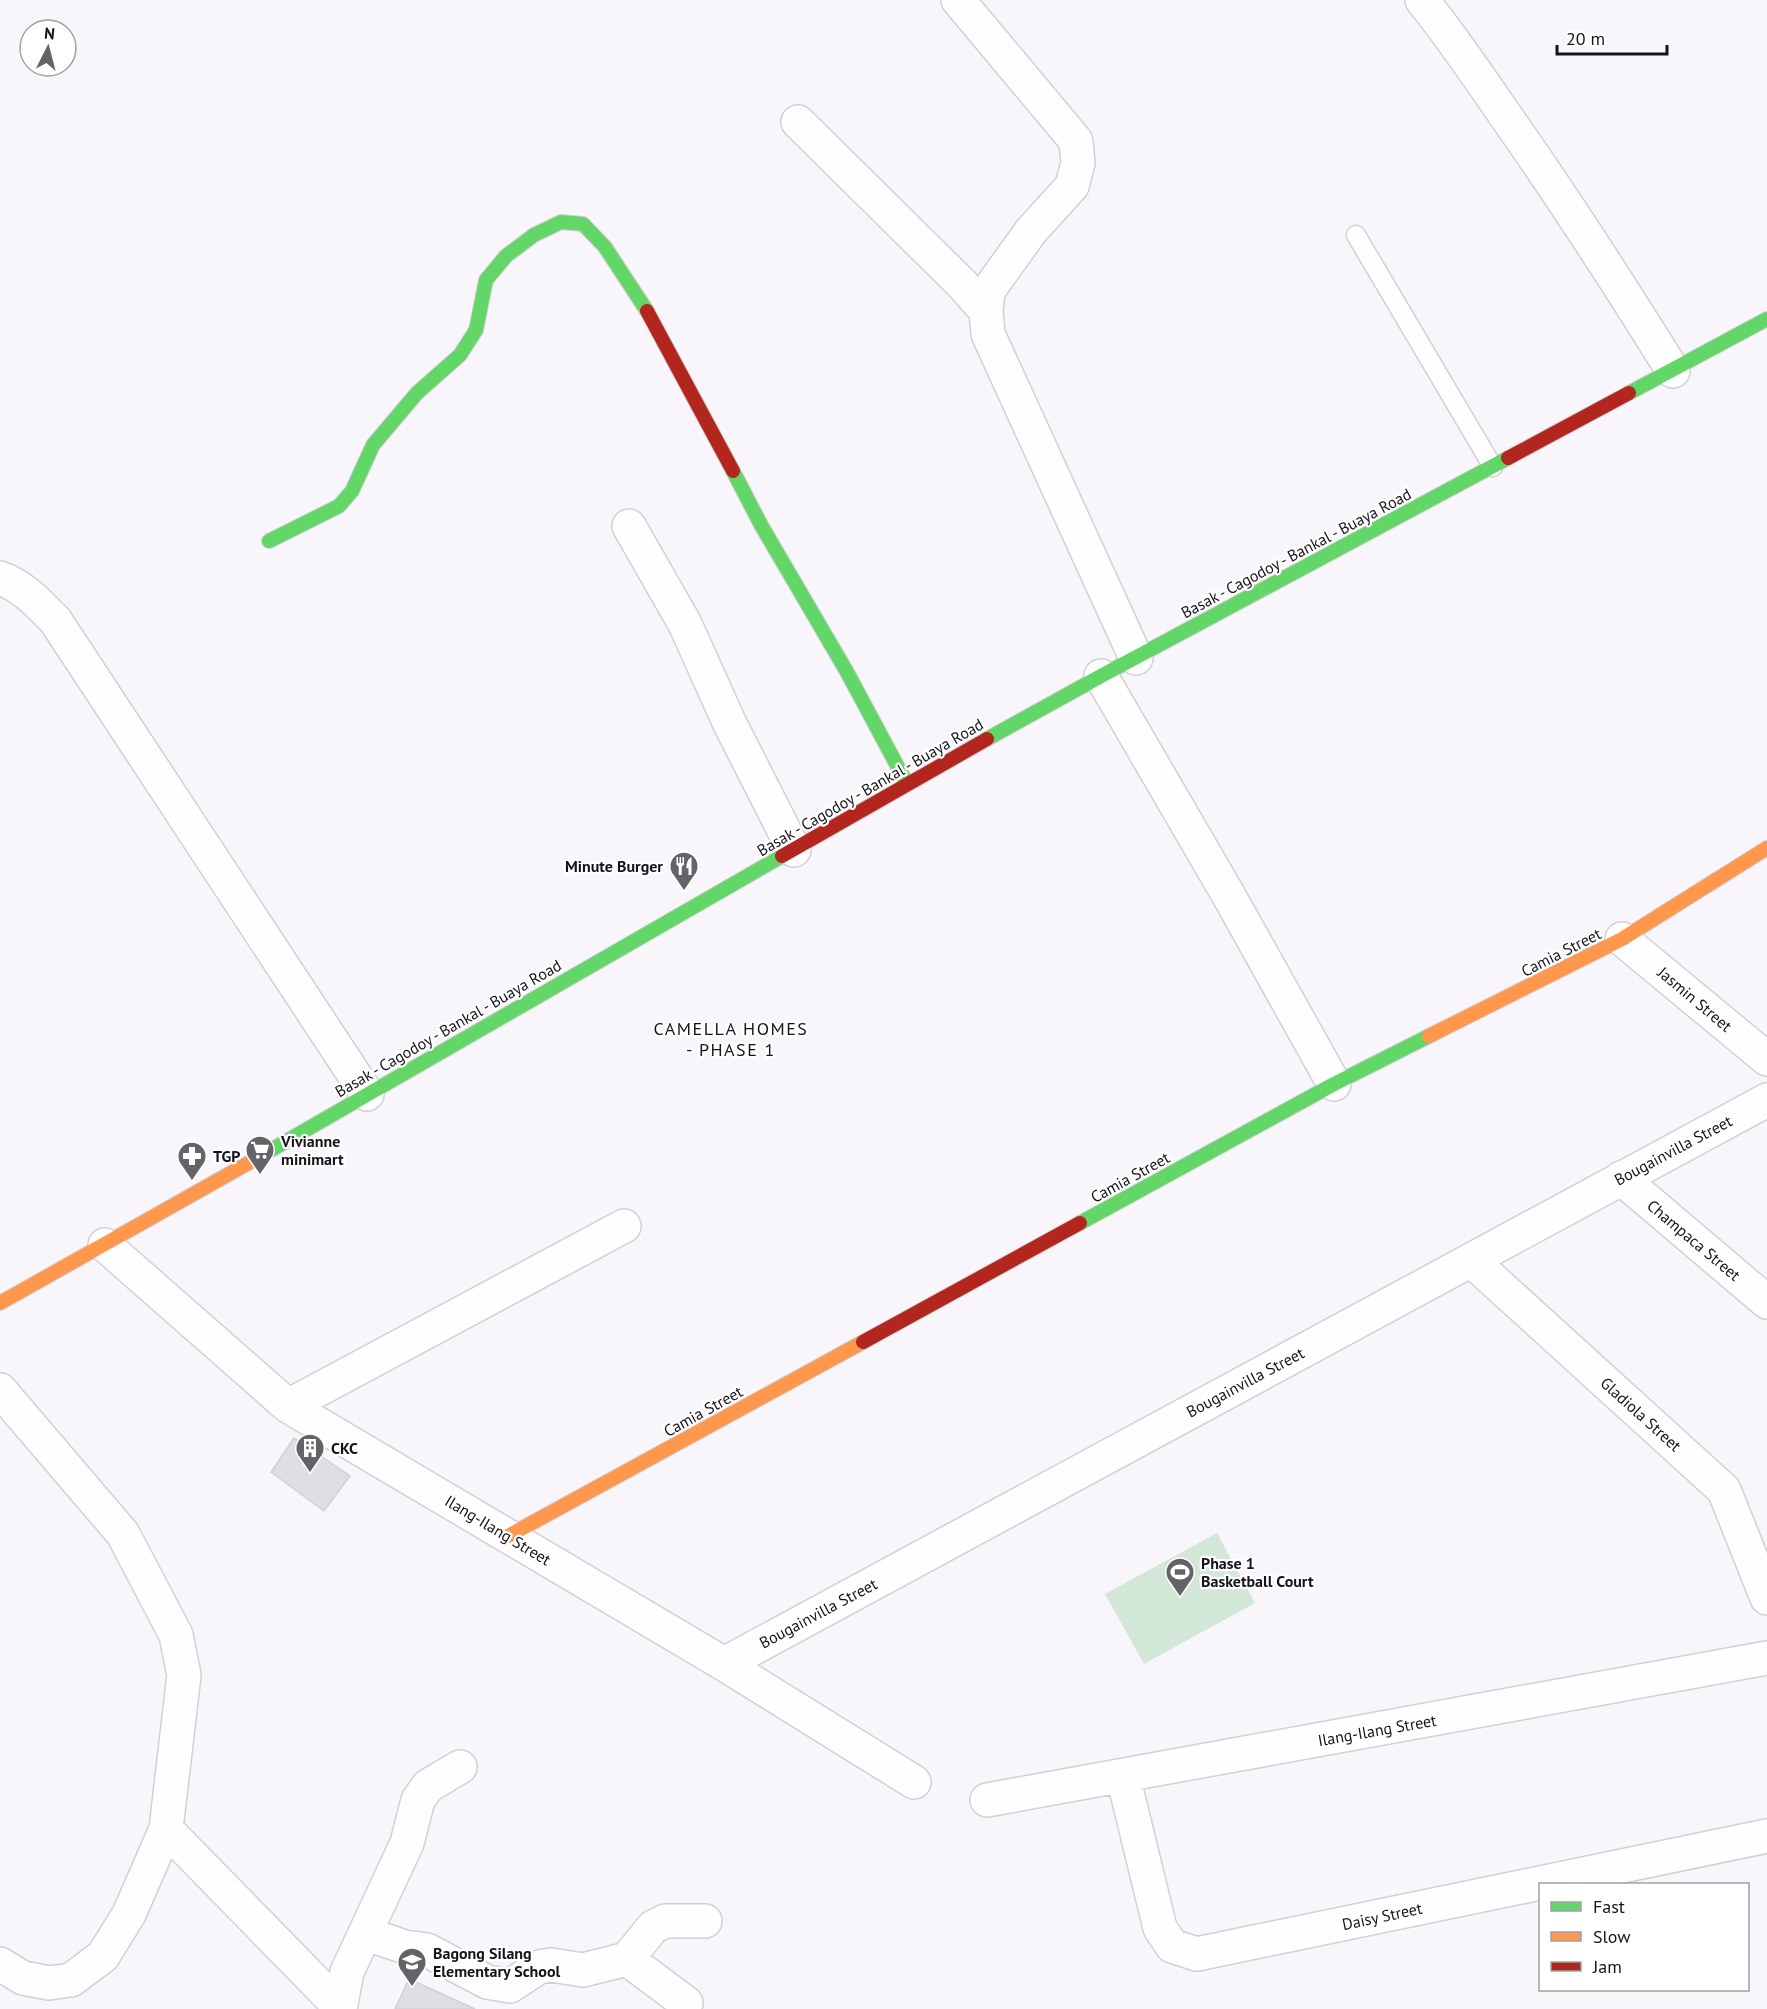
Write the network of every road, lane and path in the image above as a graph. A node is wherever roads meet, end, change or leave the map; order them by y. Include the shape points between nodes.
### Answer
1 (958, 0) edge
2 (1422, 0) edge
3 (798, 122) dead end
4 (1356, 235) dead end
5 (986, 311) junction
6 (1767, 320) edge
7 (1673, 371) junction
8 (1493, 467) junction
9 (629, 526) dead end
10 (269, 541) dead end
11 (0, 578) edge
12 (1136, 658) junction
13 (1101, 676) junction
14 (907, 784) junction
15 (1767, 849) edge
16 (794, 850) junction
17 (1622, 939) junction
18 (1767, 1059) edge
19 (1334, 1084) junction
20 (367, 1094) junction
21 (1767, 1100) edge
22 (1621, 1178) junction
23 (624, 1226) dead end
24 (105, 1245) junction
25 (1470, 1260) junction
26 (1767, 1302) edge
27 (0, 1303) edge
28 (0, 1390) edge
29 (288, 1406) junction
30 (508, 1536) junction
31 (1767, 1598) edge
32 (1767, 1659) edge
33 (724, 1664) junction
34 (460, 1767) dead end
35 (1123, 1776) junction
36 (914, 1782) dead end
37 (987, 1800) dead end
38 (166, 1829) junction
39 (1767, 1836) edge
40 (1539, 1883) edge
41 (1540, 1883) edge
42 (705, 1921) dead end
43 (367, 1934) junction
44 (627, 1959) junction
45 (0, 1964) edge
46 (686, 2003) dead end
47 (340, 2008) edge

1 - 5 street via 1076,141 1078,164 1072,186 1031,231 988,291
2 - 7 street via 1543,169
3 - 5 street
4 - 8 lane
5 - 12 street via 988,334
6 - 7 street, Basak - Cagodoy - Bankal - Buaya Road
7 - 8 street, Basak - Cagodoy - Bankal - Buaya Road
8 - 12 street, Basak - Cagodoy - Bankal - Buaya Road
9 - 16 street via 685,624
10 - 14 street via 339,506 352,491 373,445 417,393 460,355 476,330 486,280 506,256 534,235 561,222 584,224 650,315 761,525
11 - 20 street via 34,598 55,620
12 - 13 street, Basak - Cagodoy - Bankal - Buaya Road
13 - 14 street, Basak - Cagodoy - Bankal - Buaya Road
13 - 19 street
14 - 16 street, Basak - Cagodoy - Bankal - Buaya Road
15 - 17 street, Camia Street
16 - 20 street, Basak - Cagodoy - Bankal - Buaya Road
17 - 18 street, Jasmin Street
17 - 19 street, Camia Street
19 - 30 street, Camia Street
20 - 24 street, Basak - Cagodoy - Bankal - Buaya Road
21 - 22 street, Bougainvilla Street
22 - 25 street, Bougainvilla Street
22 - 26 street, Champaca Street
23 - 29 street
24 - 27 street, Basak - Cagodoy - Bankal - Buaya Road
24 - 29 street, Ilang-Ilang Street
25 - 31 street, Gladiola Street via 1724,1490
25 - 33 street, Bougainvilla Street
28 - 38 street via 123,1534 176,1635 184,1675
29 - 30 street, Ilang-Ilang Street
30 - 33 street, Ilang-Ilang Street
32 - 35 street, Ilang-Ilang Street
33 - 36 street, Ilang-Ilang Street
34 - 43 street via 428,1786 418,1800 407,1843
35 - 37 street, Ilang-Ilang Street
35 - 40 street, Daisy Street via 1160,1928 1172,1946 1197,1954
38 - 45 street via 129,1914 103,1956 71,1980 49,1983 23,1978
38 - 47 street
39 - 41 street, Daisy Street
42 - 44 street via 665,1921 653,1927
43 - 44 street via 427,1950 487,1982 510,1986 539,1967 583,1970
43 - 47 street via 347,1972
44 - 46 street

